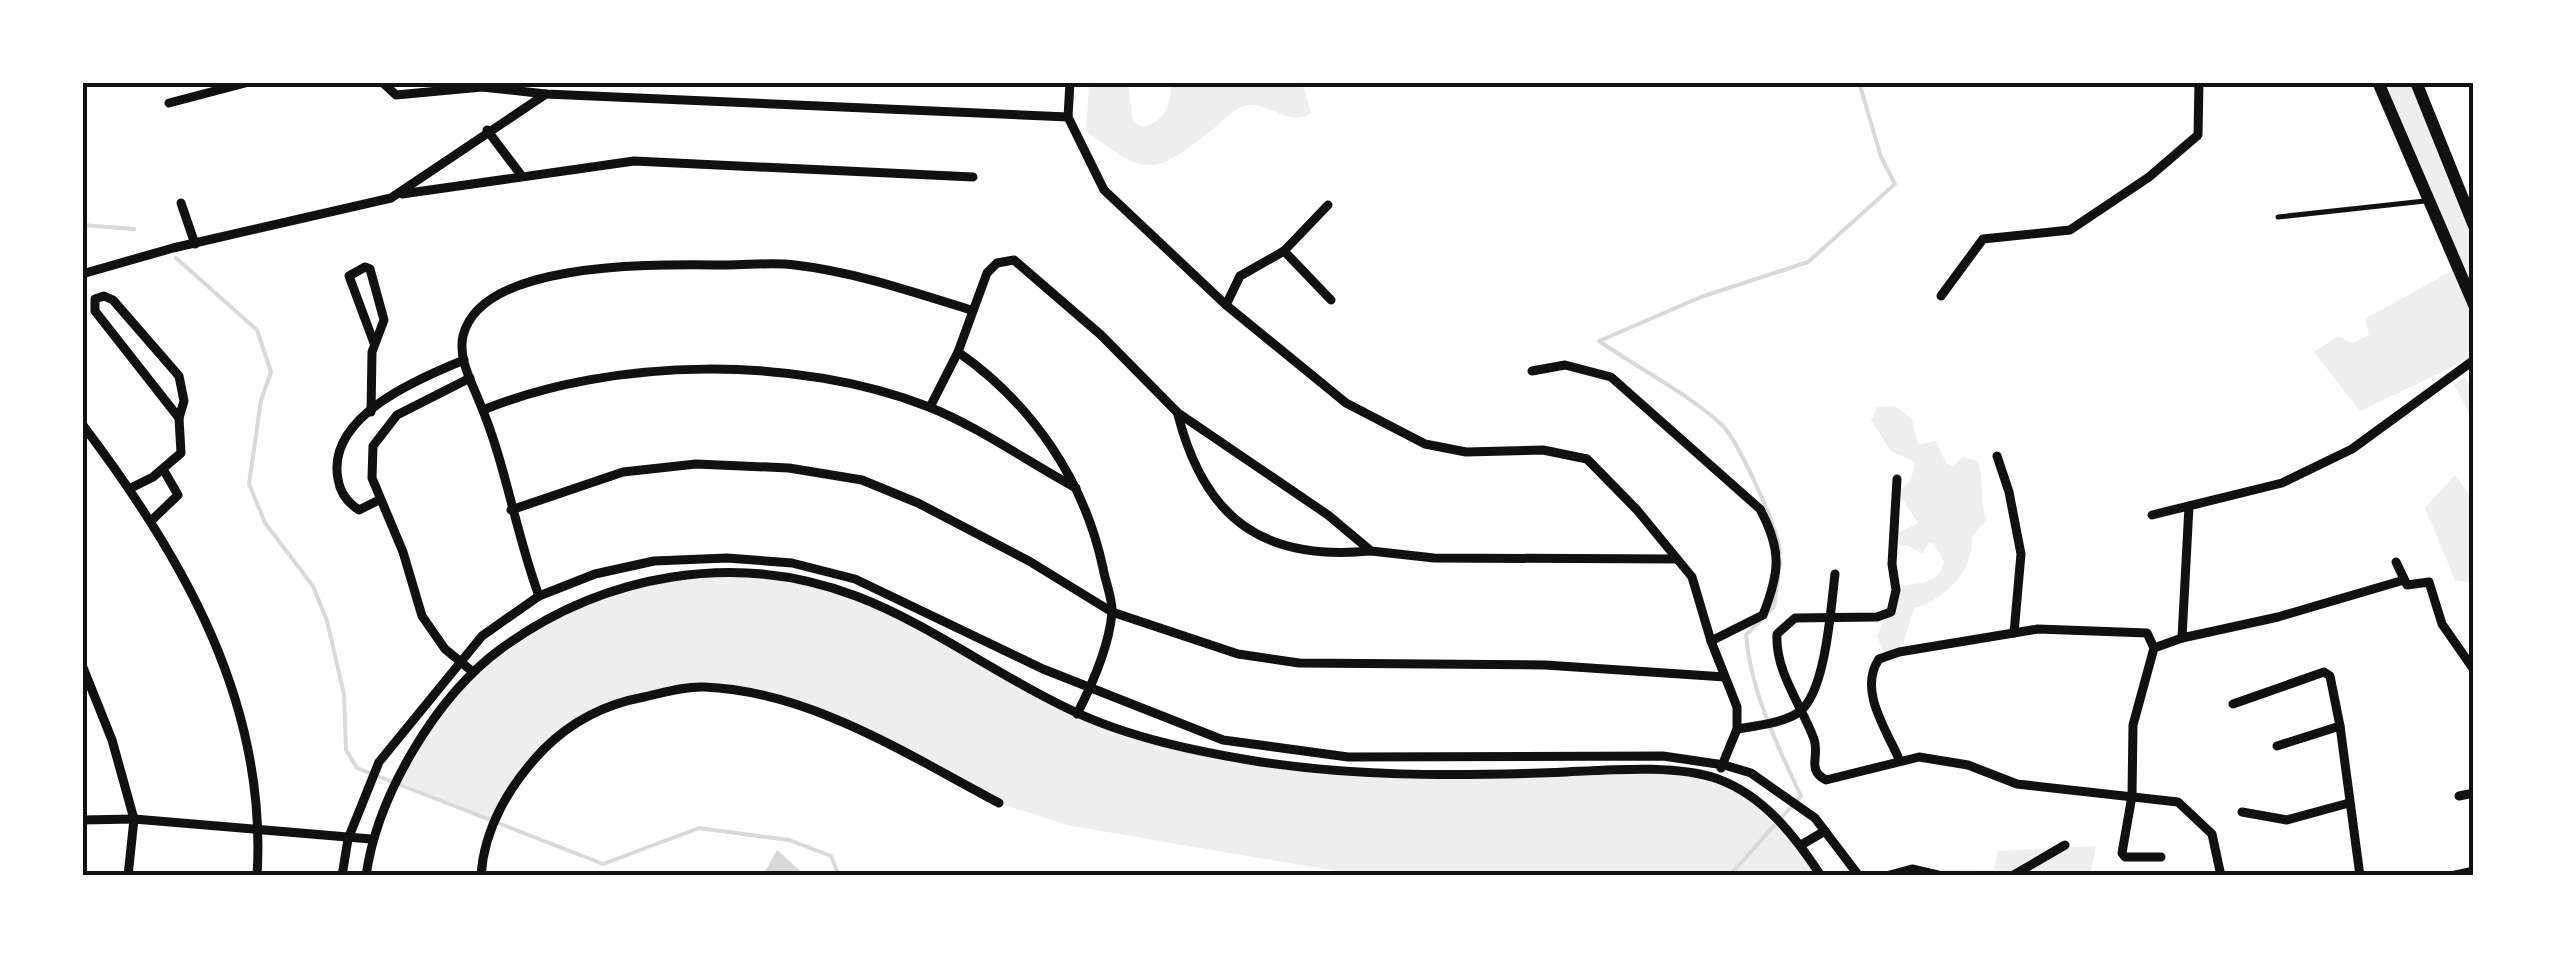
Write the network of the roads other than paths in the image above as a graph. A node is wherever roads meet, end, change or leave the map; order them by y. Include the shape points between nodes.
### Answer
1 (249, 82) edge
2 (382, 82) edge
3 (692, 82) edge
4 (1070, 82) edge
5 (2199, 82) edge
6 (2378, 82) edge
7 (2416, 82) edge
8 (546, 94) junction
9 (692, 98) junction
10 (169, 103) dead end
11 (1068, 117) junction
12 (487, 130) junction
13 (521, 175) junction
14 (973, 177) dead end
15 (402, 194) junction
16 (2428, 200) junction
17 (181, 203) dead end
18 (1328, 205) dead end
19 (2278, 216) dead end
20 (2474, 226) edge
21 (195, 244) junction
22 (1284, 252) junction
23 (82, 274) edge
24 (1941, 296) dead end
25 (1332, 300) dead end
26 (1226, 305) junction
27 (2474, 306) edge
28 (971, 310) junction
29 (374, 343) junction
30 (958, 352) junction
31 (464, 360) junction
32 (2474, 360) edge
33 (1532, 371) dead end
34 (470, 378) junction
35 (930, 408) junction
36 (483, 410) junction
37 (372, 412) junction
38 (1178, 413) junction
39 (179, 418) junction
40 (82, 424) edge
41 (1997, 456) dead end
42 (163, 470) junction
43 (1897, 479) dead end
44 (131, 488) junction
45 (1076, 488) junction
46 (379, 500) junction
47 (2189, 506) junction
48 (512, 510) junction
49 (2152, 516) dead end
50 (151, 521) junction
51 (1371, 551) junction
52 (1676, 559) junction
53 (2396, 562) dead end
54 (1835, 574) dead end
55 (2404, 580) junction
56 (539, 596) junction
57 (1112, 612) junction
58 (1830, 618) junction
59 (2014, 633) junction
60 (2182, 638) junction
61 (1711, 641) junction
62 (2154, 648) junction
63 (458, 660) junction
64 (82, 665) edge
65 (2474, 670) edge
66 (472, 672) junction
67 (1725, 676) junction
68 (1090, 689) junction
69 (2233, 704) dead end
70 (1800, 712) junction
71 (1078, 714) junction
72 (2340, 726) junction
73 (1737, 729) junction
74 (2277, 746) dead end
75 (1898, 758) junction
76 (1724, 764) junction
77 (1714, 778) junction
78 (2474, 793) edge
79 (2132, 796) junction
80 (2459, 796) dead end
81 (998, 803) dead end
82 (2349, 803) junction
83 (2242, 812) dead end
84 (134, 819) junction
85 (82, 820) edge
86 (1825, 832) junction
87 (260, 833) junction
88 (348, 839) junction
89 (371, 839) junction
90 (1800, 845) junction
91 (2065, 846) dead end
92 (2161, 857) dead end
93 (481, 871) edge
94 (2474, 871) edge
95 (128, 876) edge
96 (257, 876) edge
97 (342, 876) edge
98 (366, 876) edge
99 (1821, 876) edge
100 (1859, 876) edge
101 (1886, 876) edge
102 (1942, 876) edge
103 (2012, 876) edge
104 (2221, 876) edge
105 (2360, 876) edge
106 (2450, 876) edge

1 - 10 street
2 - 8 street via 396,95 482,87
3 - 9 street
4 - 11 street
5 - 24 street via 2198,135 2149,176 2070,230 1983,238
6 - 16 main road
7 - 20 main road
8 - 9 street
8 - 12 street
9 - 11 street
11 - 26 street via 1104,190
12 - 13 street
12 - 15 street
13 - 14 street via 634,160
13 - 15 street
15 - 21 street
16 - 19 lane
16 - 27 main road
17 - 21 street
18 - 22 street
21 - 23 street
22 - 25 street
22 - 26 street via 1240,276
26 - 52 street via 1346,402 1394,432 1466,452 1543,450 1587,459
28 - 30 street
28 - 31 street via 875,280 792,264 628,265 544,278 482,305 463,337
28 - 38 street via 987,273 1014,260
29 - 29 street via 384,320 365,268 350,276
29 - 37 street
30 - 35 street
30 - 45 street via 1024,408
31 - 34 street
31 - 37 street
32 - 47 street via 2352,449 2282,483
33 - 61 street via 1565,365 1611,377 1760,509 1776,538 1772,594 1763,615
34 - 36 street
34 - 46 street via 397,415 372,446
35 - 36 street via 750,370 581,378
35 - 45 street
36 - 48 street
37 - 46 street via 342,440 335,462 350,504 359,510
38 - 51 street
38 - 51 street via 1189,458 1204,483 1260,536 1316,555
39 - 39 street via 95,311 98,297 113,300 179,376
39 - 42 street via 182,450
40 - 44 street
41 - 59 street via 2021,554
42 - 44 street
42 - 50 street via 178,495
43 - 58 street via 1891,612
44 - 50 street
45 - 57 street
46 - 63 street via 422,616
47 - 49 street
47 - 60 street
48 - 56 street
48 - 57 street via 623,472 696,464 862,480 1029,561
50 - 87 street via 222,652 253,762
51 - 52 street via 1434,558
52 - 61 street via 1697,586
53 - 55 street
54 - 58 street
55 - 60 street
55 - 65 street via 2429,582 2442,624
56 - 63 street
56 - 68 street via 594,574 654,561 792,562 881,589
57 - 67 street via 1238,654 1299,664 1545,665
57 - 68 street
58 - 70 street via 1818,678
58 - 70 street via 1795,618 1777,634 1776,653
59 - 62 street via 2147,633
59 - 75 street via 1879,659 1870,678 1874,703
60 - 62 street
61 - 67 street
62 - 79 street via 2133,725
63 - 66 street
63 - 88 street via 379,762
64 - 84 street
66 - 71 street via 526,630 596,594 664,578 774,576 858,596
66 - 89 street via 420,740
67 - 73 street via 1738,707
68 - 71 street
68 - 76 street via 1223,740 1348,757 1663,756
69 - 72 street via 2324,672 2332,681
70 - 73 street
70 - 75 street via 1817,745 1813,766 1826,780
71 - 77 street via 1190,747 1312,770
72 - 74 street
72 - 82 street
73 - 76 street
75 - 79 street via 1941,759 2017,784
76 - 77 street
76 - 86 street via 1751,773 1816,818
77 - 90 street via 1741,790
78 - 80 street
79 - 92 street via 2124,857
79 - 104 street via 2178,802 2196,814 2212,834
81 - 93 street via 867,733 764,695 702,687 630,700 576,722 523,771 496,817
82 - 83 street via 2287,820
82 - 105 street
84 - 85 street
84 - 87 street
84 - 95 street
86 - 90 street
86 - 100 street
87 - 88 street
87 - 96 street
88 - 89 street
88 - 97 street
89 - 98 street
90 - 99 street
91 - 103 street
94 - 106 street
101 - 102 street via 1912,869

